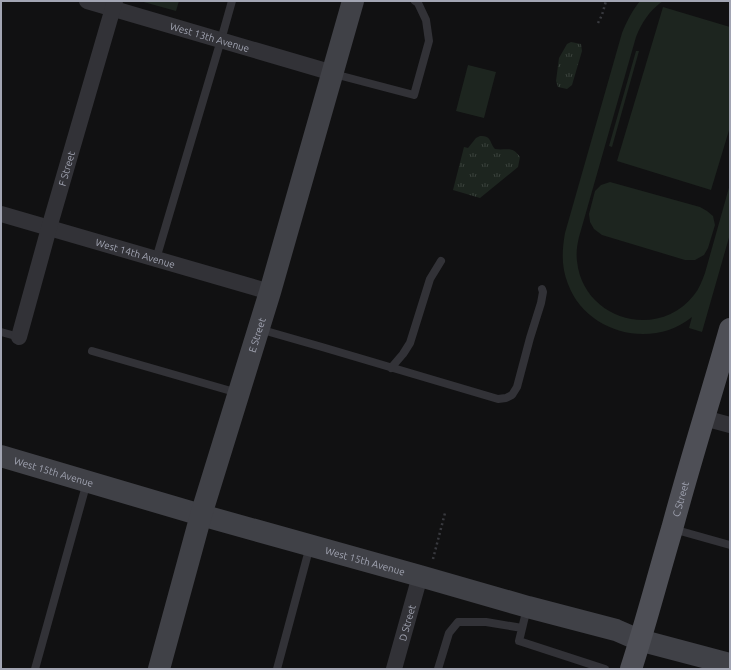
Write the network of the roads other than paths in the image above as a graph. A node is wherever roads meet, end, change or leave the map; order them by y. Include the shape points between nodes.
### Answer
1 (87, 1) edge
2 (232, 1) edge
3 (353, 1) edge
4 (415, 1) edge
5 (113, 5) edge
6 (221, 40) junction
7 (333, 73) junction
8 (1, 214) edge
9 (49, 228) junction
10 (156, 259) junction
11 (440, 261) dead end
12 (542, 289) dead end
13 (270, 292) junction
14 (258, 329) junction
15 (730, 329) edge
16 (1, 332) edge
17 (19, 337) joint
18 (92, 351) dead end
19 (391, 368) junction
20 (239, 393) junction
21 (704, 418) junction
22 (730, 425) edge
23 (1, 456) edge
24 (87, 481) junction
25 (201, 515) junction
26 (672, 529) junction
27 (311, 545) junction
28 (730, 545) edge
29 (420, 576) junction
30 (528, 607) junction
31 (522, 628) junction
32 (639, 640) junction
33 (730, 664) edge
34 (35, 669) edge
35 (159, 669) edge
36 (277, 669) edge
37 (394, 669) edge
38 (438, 669) edge
39 (605, 669) edge
40 (631, 669) edge

1 - 5 street, West 13th Avenue
2 - 6 lane
3 - 7 main road, E Street
4 - 7 lane via 426,20 429,41 414,95
5 - 6 street, West 13th Avenue
5 - 9 street, F Street
6 - 7 street, West 13th Avenue
6 - 10 lane
7 - 13 main road, E Street
8 - 9 street, West 14th Avenue
9 - 10 street, West 14th Avenue
9 - 17 street, F Street
10 - 13 street, West 14th Avenue
11 - 19 lane via 430,280 410,343
12 - 19 lane via 541,303 517,387 512,395 498,399
13 - 14 main road, E Street
14 - 19 lane
14 - 20 main road, E Street
15 - 21 main road, C Street
16 - 17 lane
18 - 20 lane
20 - 25 main road, E Street
21 - 22 street
21 - 26 main road, C Street
23 - 24 main road, West 15th Avenue
24 - 25 main road, West 15th Avenue
24 - 34 lane
25 - 27 main road, West 15th Avenue
25 - 35 main road, E Street
26 - 28 lane
26 - 32 main road, C Street
27 - 29 main road, West 15th Avenue
27 - 36 lane
29 - 30 main road, West 15th Avenue
29 - 37 street, D Street
30 - 31 lane
30 - 32 main road, West 15th Avenue via 616,630
31 - 38 lane via 486,622 458,622 449,632
31 - 39 lane via 519,641
32 - 33 main road, West 15th Avenue
32 - 40 main road, C Street

